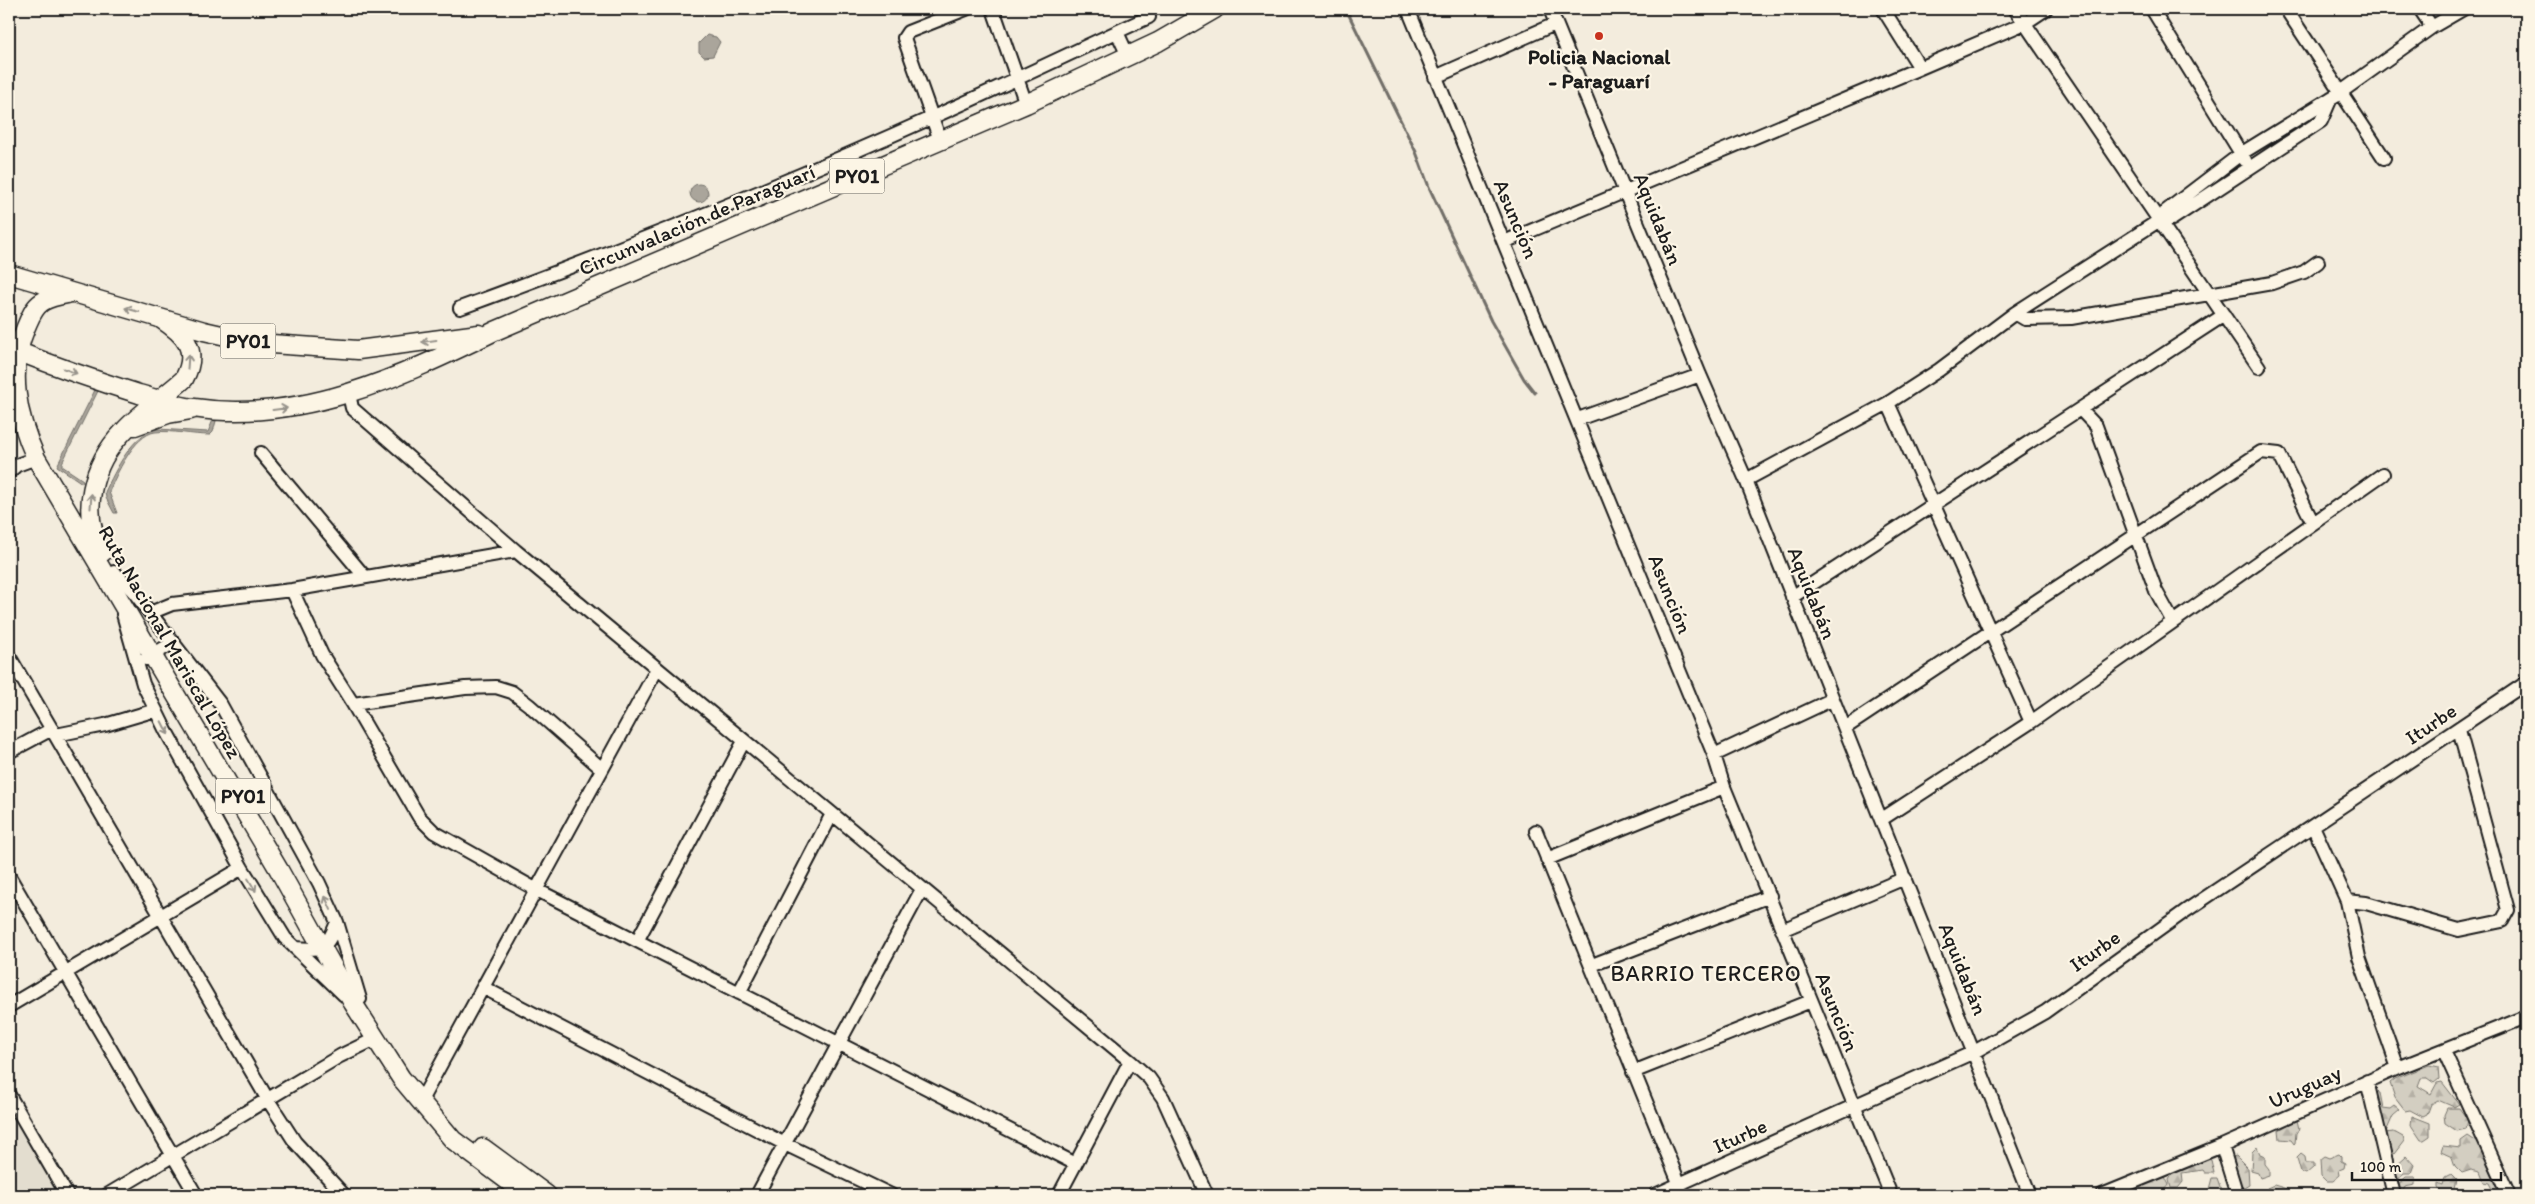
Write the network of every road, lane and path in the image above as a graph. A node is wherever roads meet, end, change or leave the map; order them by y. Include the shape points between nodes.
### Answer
1 (966, 9) edge
2 (993, 9) edge
3 (1215, 9) edge
4 (1408, 9) edge
5 (1550, 9) edge
6 (1883, 9) edge
7 (2015, 9) edge
8 (2046, 9) edge
9 (2152, 9) edge
10 (2286, 9) edge
11 (2420, 9) edge
12 (2462, 9) edge
13 (1149, 17) dead end
14 (1555, 24) junction
15 (2024, 24) junction
16 (2432, 27) junction
17 (1116, 32) junction
18 (1128, 56) junction
19 (1920, 68) junction
20 (1435, 77) junction
21 (1018, 78) junction
22 (2336, 95) junction
23 (1026, 104) junction
24 (932, 118) junction
25 (940, 140) junction
26 (2242, 154) junction
27 (2384, 158) dead end
28 (2249, 167) junction
29 (1625, 191) junction
30 (2162, 219) junction
31 (1504, 242) junction
32 (2318, 262) dead end
33 (9, 274) edge
34 (72, 293) junction
35 (2210, 294) junction
36 (460, 308) dead end
37 (32, 313) junction
38 (2015, 313) junction
39 (2224, 314) junction
40 (160, 318) junction
41 (494, 331) junction
42 (13, 348) edge
43 (46, 362) junction
44 (2259, 367) dead end
45 (1700, 376) junction
46 (349, 394) junction
47 (161, 400) junction
48 (1888, 404) junction
49 (201, 408) junction
50 (2080, 409) junction
51 (9, 410) edge
52 (1578, 419) junction
53 (24, 433) junction
54 (121, 434) junction
55 (261, 453) dead end
56 (36, 458) junction
57 (9, 472) edge
58 (2383, 474) dead end
59 (1746, 480) junction
60 (1933, 504) junction
61 (2313, 524) junction
62 (2136, 535) junction
63 (516, 552) junction
64 (114, 572) junction
65 (365, 577) junction
66 (292, 590) junction
67 (1792, 597) junction
68 (150, 613) junction
69 (2172, 622) junction
70 (1990, 632) junction
71 (174, 642) junction
72 (9, 656) edge
73 (149, 658) junction
74 (657, 669) junction
75 (2526, 683) edge
76 (1833, 699) junction
77 (353, 704) junction
78 (156, 710) junction
79 (2031, 722) junction
80 (1846, 728) junction
81 (2458, 730) junction
82 (54, 732) junction
83 (744, 741) junction
84 (9, 752) edge
85 (1714, 755) junction
86 (602, 769) junction
87 (1724, 787) junction
88 (832, 814) junction
89 (1882, 819) junction
90 (2313, 826) junction
91 (1536, 832) dead end
92 (1547, 859) junction
93 (242, 868) junction
94 (9, 876) edge
95 (1905, 878) junction
96 (922, 889) junction
97 (537, 890) junction
98 (1770, 896) junction
99 (2347, 901) junction
100 (160, 916) junction
101 (337, 922) junction
102 (1782, 930) junction
103 (638, 941) junction
104 (326, 945) junction
105 (295, 948) junction
106 (1592, 965) junction
107 (66, 972) junction
108 (484, 988) junction
109 (739, 993) junction
110 (356, 1001) junction
111 (1811, 1001) junction
112 (9, 1006) edge
113 (2526, 1017) edge
114 (375, 1039) junction
115 (839, 1043) junction
116 (2444, 1050) junction
117 (1974, 1052) junction
118 (1130, 1061) junction
119 (2398, 1068) junction
120 (1634, 1072) junction
121 (2367, 1081) junction
122 (9, 1095) edge
123 (424, 1095) junction
124 (268, 1100) junction
125 (1854, 1106) junction
126 (785, 1144) junction
127 (2222, 1146) junction
128 (173, 1156) junction
129 (1074, 1163) junction
130 (1682, 1190) edge
131 (67, 1195) edge
132 (107, 1195) edge
133 (196, 1195) edge
134 (344, 1195) edge
135 (527, 1195) edge
136 (547, 1195) edge
137 (757, 1195) edge
138 (891, 1195) edge
139 (1059, 1195) edge
140 (1206, 1195) edge
141 (1655, 1195) edge
142 (1891, 1195) edge
143 (2030, 1195) edge
144 (2102, 1195) edge
145 (2237, 1195) edge
146 (2394, 1195) edge
147 (2509, 1195) edge

1 - 24 street via 908,32 904,38
2 - 21 street
3 - 18 highway, Circunvalación de Paraguarí / PY01
4 - 20 street, Asunción
5 - 14 street, Aquidabán
6 - 19 street
7 - 15 street
8 - 15 street
9 - 26 street
10 - 22 street
11 - 16 street
12 - 16 street
13 - 17 street
14 - 20 street
14 - 29 street, Aquidabán
15 - 19 street
15 - 30 street
16 - 22 street
17 - 18 street
17 - 21 street
18 - 23 highway, Circunvalación de Paraguarí / PY01
19 - 29 street
20 - 31 street, Asunción
21 - 23 street
21 - 24 street
22 - 26 street
22 - 27 street
22 - 28 street via 2321,121
23 - 25 highway, Circunvalación de Paraguarí / PY01
24 - 25 street
24 - 36 street via 572,267
25 - 41 highway, Circunvalación de Paraguarí / PY01
26 - 28 street
26 - 30 street via 2166,211
28 - 30 street via 2172,219
29 - 31 street
29 - 45 street, Aquidabán
30 - 35 street
30 - 38 street
31 - 52 street, Asunción
32 - 35 street via 2304,272 2272,283
33 - 34 highway, Circunvalación de Paraguarí / PY01
34 - 37 highway via 52,297 40,303
40 -> 34 highway, Circunvalación de Paraguarí / PY01
35 - 38 street via 2071,318 2025,319
35 - 39 street
37 - 42 highway, Ruta Nacional Mariscal López
37 - 43 highway via 34,346
38 - 48 street
39 - 44 street
39 - 50 street
41 -> 40 highway, Circunvalación de Paraguarí / PY01 via 358,350 330,349 257,343 204,332
47 -> 40 highway, Ruta Nacional Mariscal López via 189,370 189,344 179,331
41 - 46 highway, Circunvalación de Paraguarí / PY01 via 444,356
42 - 43 highway, Circunvalación de Paraguarí / PY01
42 - 53 highway, Ruta Nacional Mariscal López / PY01 via 15,385
43 -> 47 highway, Circunvalación de Paraguarí / PY01
45 - 52 street
45 - 59 street, Aquidabán
49 -> 46 highway, Circunvalación de Paraguarí / PY01 via 231,412 297,407
46 - 63 street via 352,408
47 - 49 highway, Circunvalación de Paraguarí / PY01
47 - 54 highway, Ruta Nacional Mariscal López / PY01
48 - 59 street
48 - 60 street
49 - 54 highway via 168,414
50 - 60 street
50 - 62 street via 2096,426
51 - 53 highway
52 - 85 street, Asunción
53 - 56 highway, Ruta Nacional Mariscal López / PY01
64 -> 54 highway, Ruta Nacional Mariscal López / PY01 via 94,531 90,499 97,471
55 - 65 street
56 - 57 street via 17,465
56 - 73 highway, Ruta Nacional Mariscal López / PY01 via 100,563
58 - 61 street
59 - 67 street, Aquidabán
60 - 67 street
60 - 70 street
61 - 62 street via 2279,454 2268,451 2261,452
61 - 69 street
62 - 69 street via 2156,590
62 - 70 street
63 - 65 street
63 - 74 street
64 - 68 street
64 - 73 highway, Ruta Nacional Mariscal López / PY01
65 - 66 street
66 - 68 street via 172,604
66 - 77 street via 322,655
67 - 76 street, Aquidabán
68 - 71 street
69 - 79 street
70 - 79 street
70 - 80 street
71 - 73 street
101 -> 71 street via 309,862 221,705
72 - 82 street
73 - 78 street
73 - 104 highway, Ruta Nacional Mariscal López / PY01
74 - 83 street
74 - 86 street
75 - 81 street, Iturbe
76 - 80 street, Aquidabán
76 - 85 street
77 - 86 street via 496,686 518,696
77 - 97 street via 419,817 434,832
78 - 82 street via 106,725
78 -> 93 street
79 - 89 street
80 - 89 street, Aquidabán
81 - 90 street, Iturbe
81 - 99 street via 2508,910 2502,921 2459,930 2366,903
82 - 84 street
82 - 100 street
83 - 88 street
83 - 103 street
85 - 87 street, Asunción
86 - 97 street
87 - 92 street
87 - 98 street, Asunción
88 - 96 street
88 - 109 street
89 - 95 street, Aquidabán
90 - 99 street
90 - 117 street, Iturbe via 2184,912 2045,1012
91 - 92 street
92 - 106 street
93 - 100 street
93 -> 105 street via 266,909
94 - 107 street
95 - 102 street
95 - 117 street, Aquidabán
96 - 115 street
96 - 118 street
97 - 103 street
97 - 108 street
98 - 102 street, Asunción
98 - 106 street
99 - 119 street via 2359,957
100 - 107 street
100 - 124 street
101 - 104 street
101 - 110 street
102 - 111 street, Asunción
103 - 109 street
104 - 105 street
104 - 110 highway, Ruta Nacional Mariscal López / PY01
105 - 110 street
106 - 120 street
107 - 112 street
107 - 128 street
108 - 123 street
108 - 126 street
109 - 115 street
110 - 114 highway, Ruta Nacional Mariscal López / PY01
110 - 123 highway, Ruta Nacional Mariscal López / PY01
111 - 120 street
111 - 125 street, Asunción
113 - 116 street, Uruguay
114 - 124 street via 340,1056
114 - 135 highway, Ruta Nacional Mariscal López / PY01 via 401,1078 453,1140
115 - 126 street
115 - 129 street
116 - 119 street, Uruguay
116 - 147 street
117 - 125 street, Iturbe
117 - 143 street, Aquidabán
118 - 129 street
118 - 140 street via 1149,1078 1162,1098
119 - 121 street, Uruguay
120 - 130 street
121 - 127 street, Uruguay
121 - 146 street
122 - 131 street
123 - 136 highway, Ruta Nacional Mariscal López / PY01 via 461,1132
124 - 128 street
124 - 134 street via 295,1142
125 - 130 street, Iturbe
125 - 142 street, Asunción
126 - 137 street
126 - 138 street
127 - 144 street, Uruguay
127 - 145 street
128 - 132 street
128 - 133 street
129 - 139 street
130 - 141 street, Iturbe

